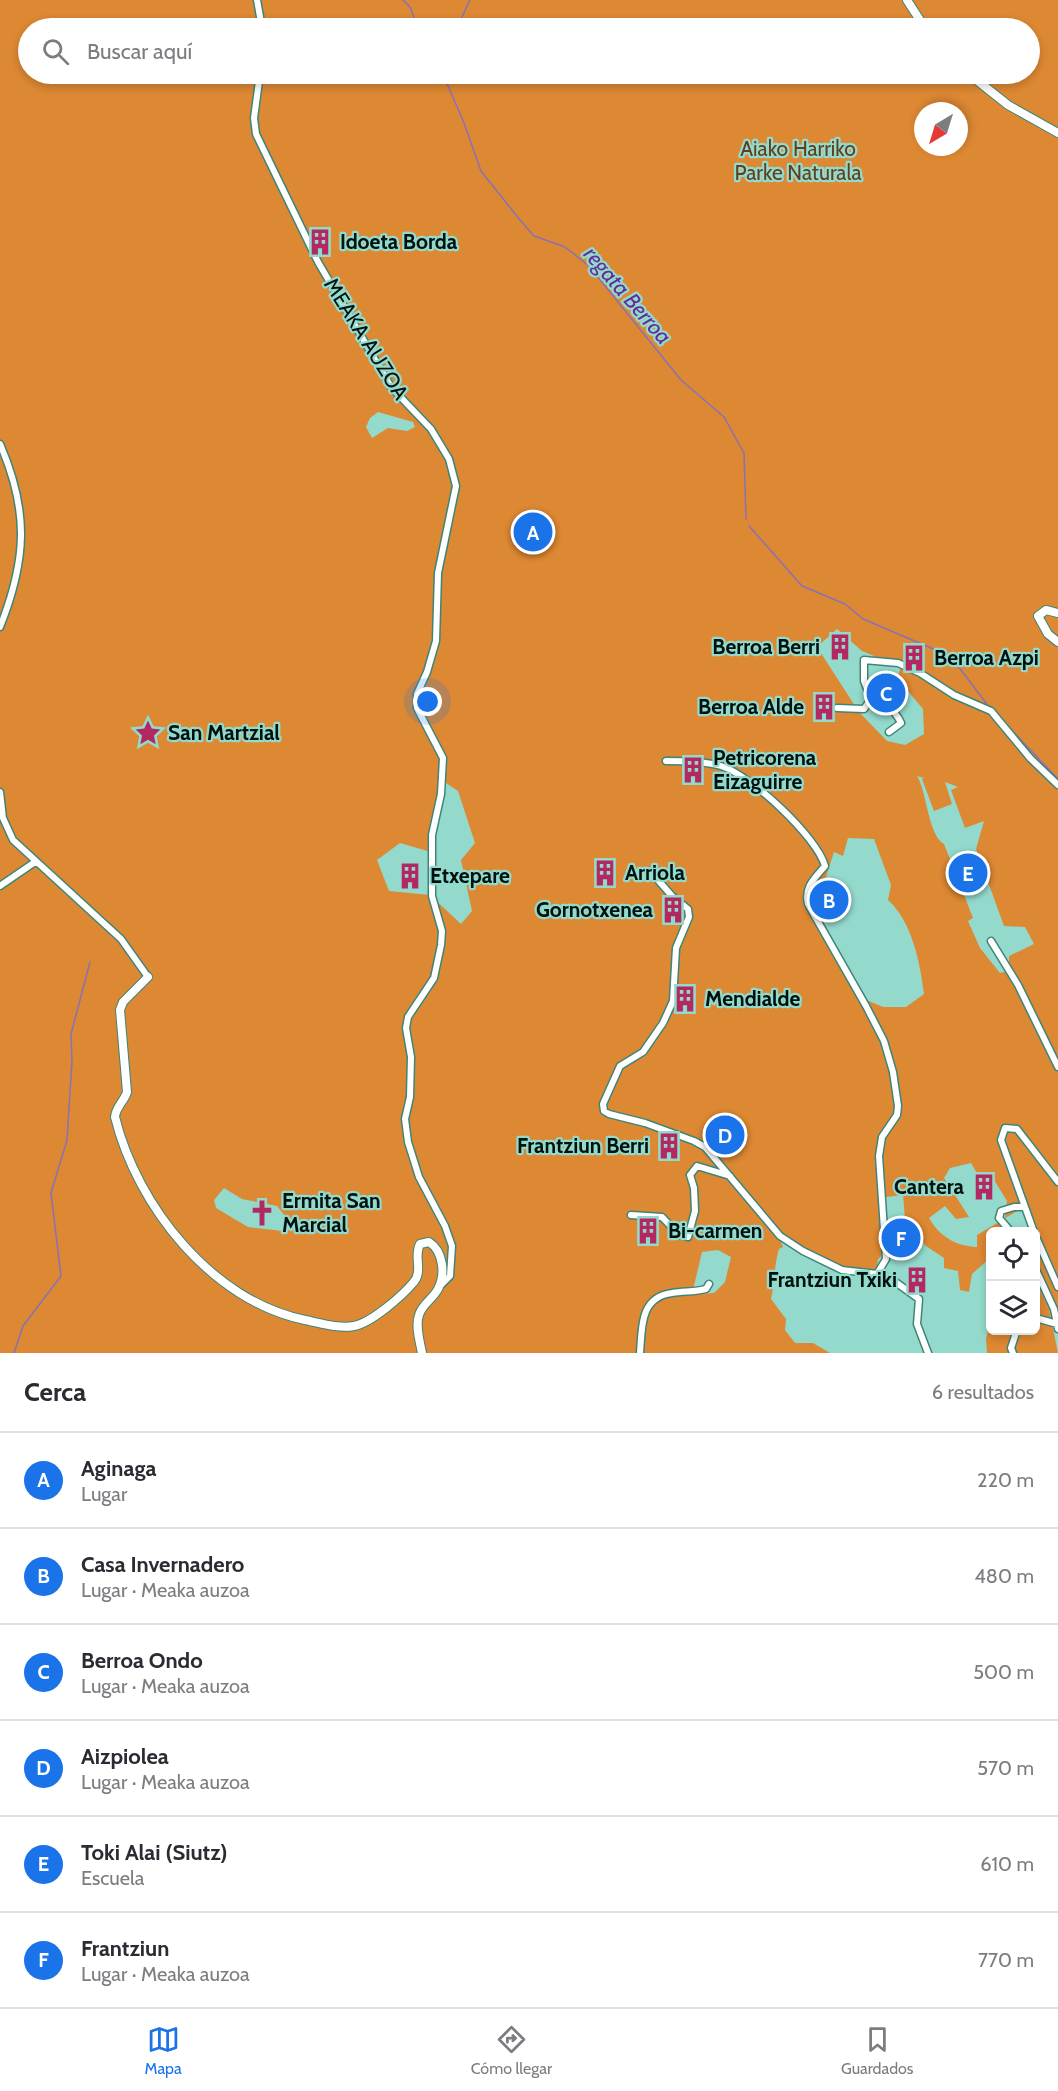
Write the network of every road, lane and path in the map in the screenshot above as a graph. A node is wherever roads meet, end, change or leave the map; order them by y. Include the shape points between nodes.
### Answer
1 (257, 0) edge
2 (907, 0) edge
3 (260, 18) edge
4 (918, 18) edge
5 (259, 84) edge
6 (982, 84) edge
7 (1058, 133) edge
8 (0, 444) edge
9 (1058, 613) edge
10 (0, 627) edge
11 (1058, 642) edge
12 (871, 699) junction
13 (837, 708) dead end
14 (889, 732) dead end
15 (666, 761) dead end
16 (1058, 785) edge
17 (0, 792) edge
18 (35, 862) junction
19 (650, 871) dead end
20 (0, 886) edge
21 (991, 941) dead end
22 (148, 977) joint
23 (1058, 1067) edge
24 (730, 1176) junction
25 (1058, 1182) edge
26 (1025, 1207) junction
27 (631, 1215) dead end
28 (1007, 1227) edge
29 (1032, 1227) edge
30 (1040, 1248) edge
31 (877, 1275) junction
32 (1040, 1280) edge
33 (709, 1284) dead end
34 (439, 1287) junction
35 (1058, 1287) edge
36 (1040, 1320) edge
37 (1057, 1326) edge
38 (1015, 1335) edge
39 (422, 1353) edge
40 (640, 1353) edge
41 (928, 1353) edge
42 (1012, 1353) edge

1 - 3 street
2 - 4 street
5 - 34 street, MEAKA AUZOA via 256,134 299,227 392,387 430,429 449,459 456,486 438,573 436,642 417,694 417,708 443,758 441,794 432,835 432,896 442,931 441,945 434,978 408,1017 406,1028 411,1057 405,1119 408,1142 419,1177 452,1246 450,1276
6 - 7 street via 1008,105
8 - 10 street via 14,476 22,517 16,580
9 - 11 street via 1046,610 1038,616 1048,634
12 - 13 street via 864,709
12 - 14 street via 887,706 898,717 901,723
12 - 16 street via 864,681 864,660 898,663 920,673 954,695 991,711
15 - 31 street via 722,766 748,782 802,828 823,858 825,866 806,894 808,904 884,1041 898,1106 897,1115 882,1137 879,1156 886,1259
17 - 18 street via 3,818 14,840
18 - 20 street
18 - 22 street via 121,939
19 - 24 street via 688,909 689,916 676,948 673,1000 643,1052 620,1066 603,1104 604,1111 694,1141 705,1147
21 - 23 street
22 - 34 street via 120,1010 127,1092 115,1109 115,1117 132,1170 185,1246 221,1281 255,1304 286,1317 340,1327 364,1323 413,1283 419,1270 417,1250 423,1242 439,1252
24 - 27 street via 697,1166 693,1169 690,1175 695,1212 688,1237 679,1235 662,1217
24 - 31 street via 780,1236 828,1266
25 - 26 street via 1017,1129 1005,1128 1001,1140
26 - 28 street via 1001,1211 999,1218
26 - 29 street
30 - 35 street
31 - 41 street via 894,1281 919,1299 917,1324
32 - 37 street via 1054,1309
33 - 40 street via 706,1289 669,1293 652,1301 642,1320
34 - 39 street via 417,1319
36 - 37 street
38 - 42 street

